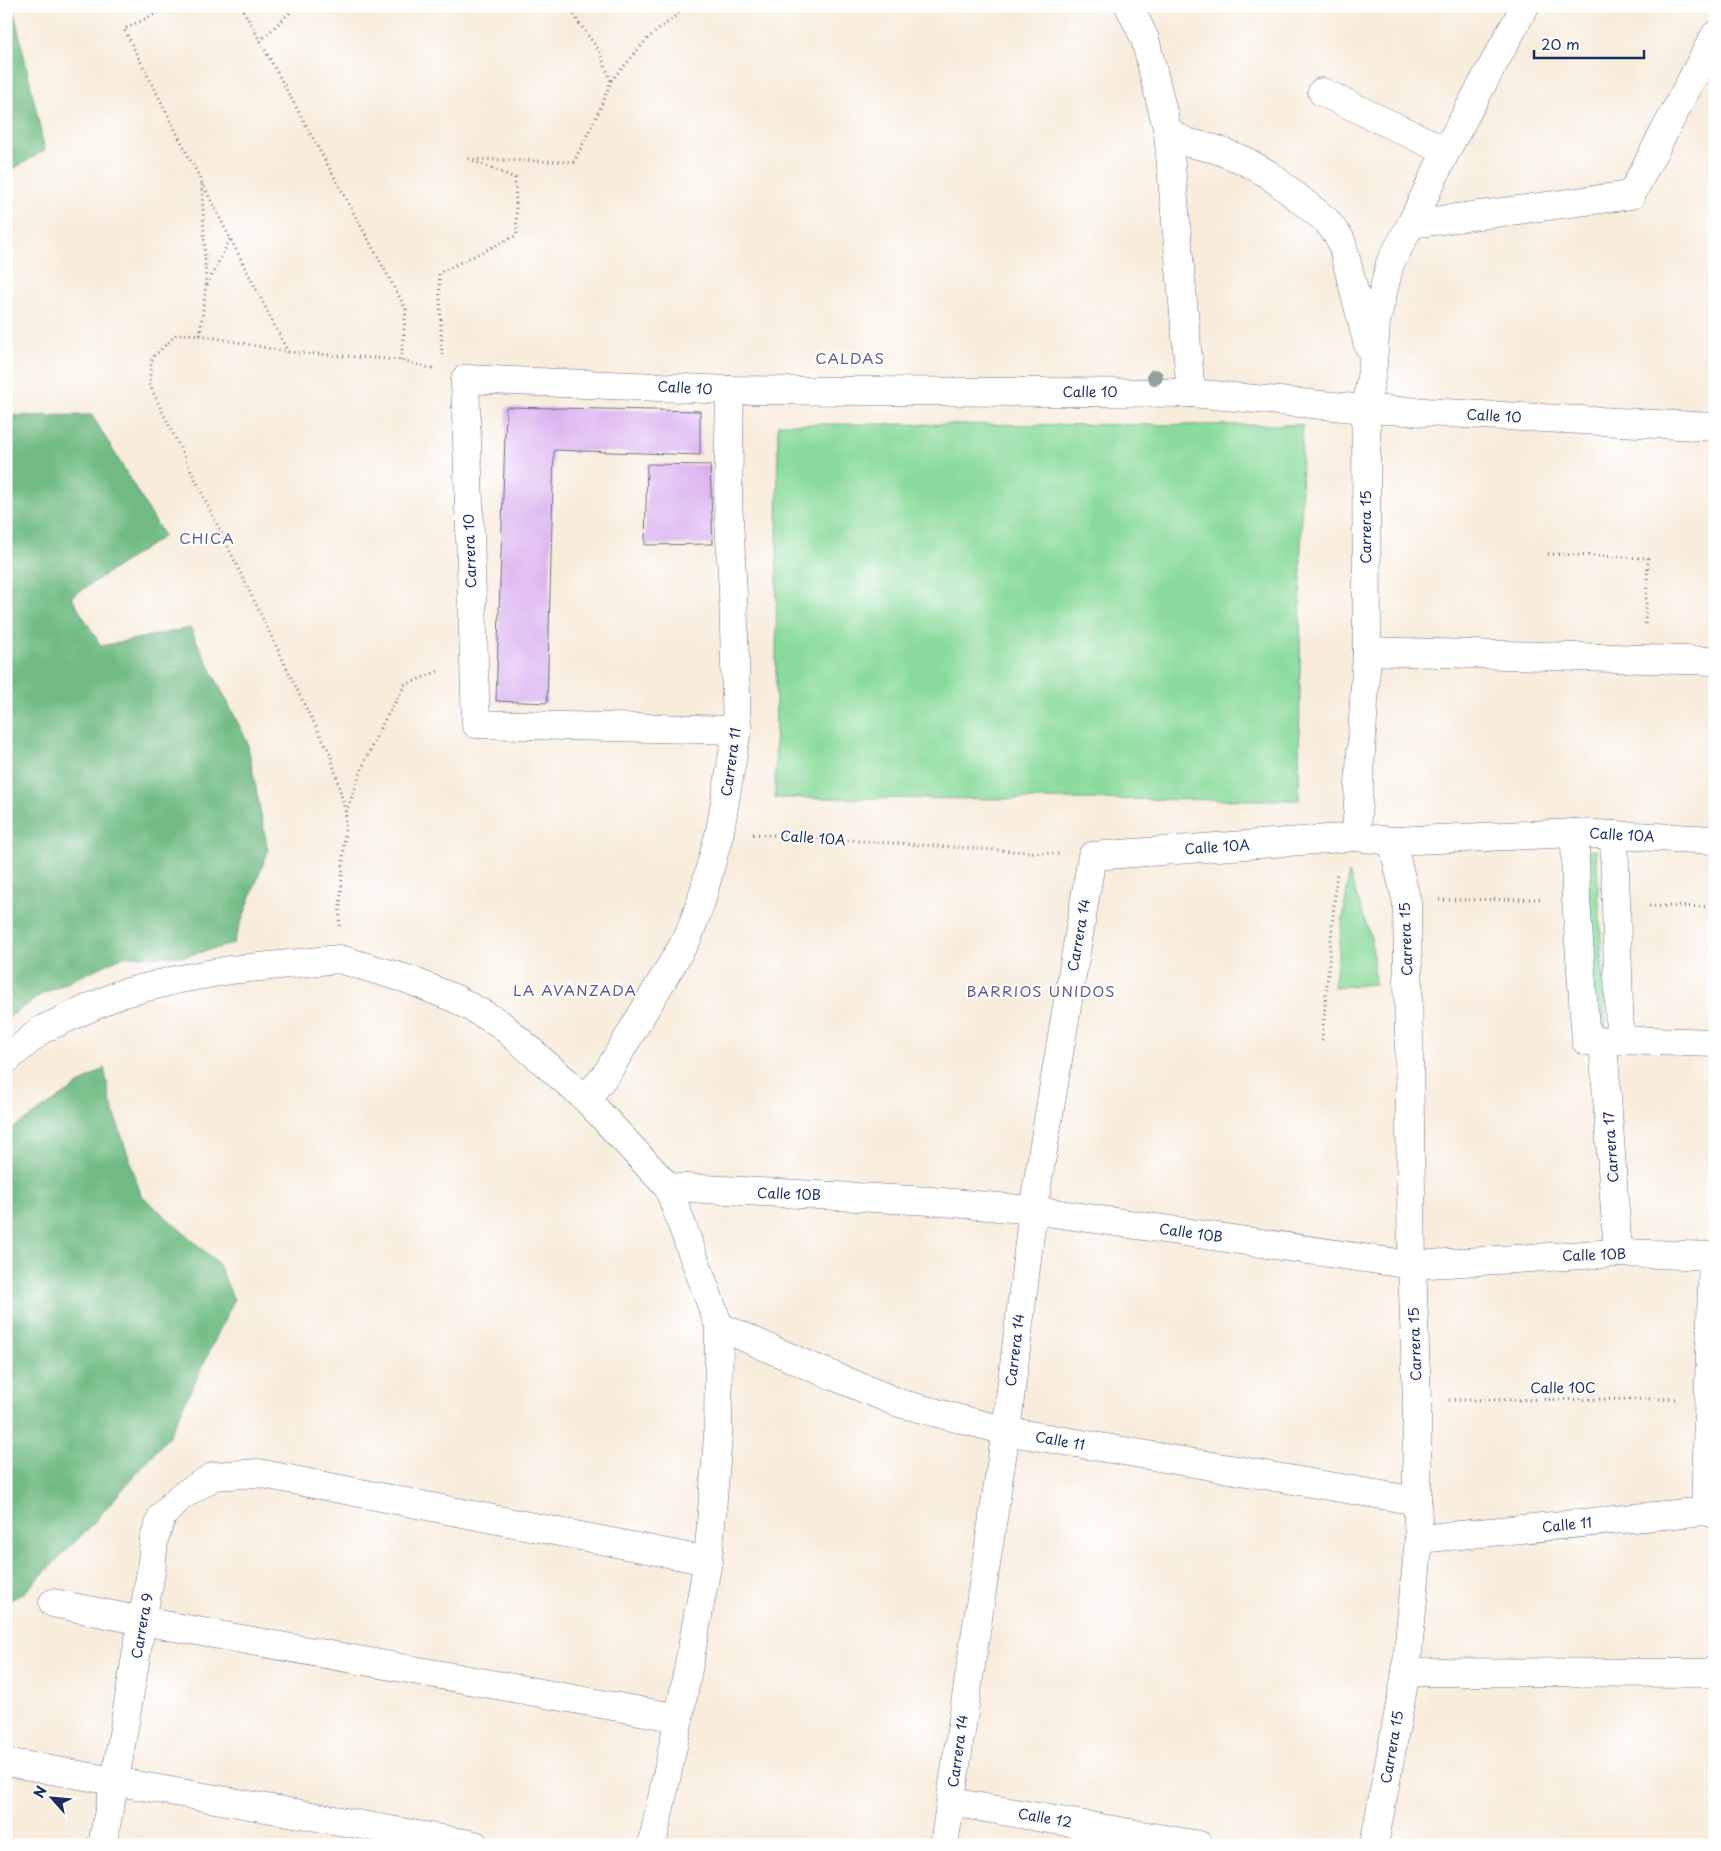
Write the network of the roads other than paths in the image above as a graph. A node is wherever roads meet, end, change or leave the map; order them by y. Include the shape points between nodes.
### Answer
1 (1129, 6) edge
2 (1525, 6) edge
3 (1715, 35) edge
4 (1322, 92) dead end
5 (1168, 132) junction
6 (1446, 151) junction
7 (1411, 224) junction
8 (1373, 364) junction
9 (465, 379) joint
10 (730, 390) junction
11 (1191, 393) junction
12 (1366, 409) junction
13 (1715, 427) edge
14 (1367, 651) junction
15 (1715, 661) edge
16 (737, 730) junction
17 (1575, 833) junction
18 (1614, 835) junction
19 (1356, 837) junction
20 (1715, 840) edge
21 (1392, 841) junction
22 (1092, 856) joint
23 (1603, 1041) junction
24 (1715, 1043) edge
25 (6, 1060) edge
26 (586, 1099) junction
27 (668, 1188) junction
28 (1032, 1210) junction
29 (1618, 1253) junction
30 (1714, 1256) edge
31 (1412, 1265) junction
32 (719, 1326) junction
33 (1006, 1431) junction
34 (1417, 1501) junction
35 (1710, 1513) edge
36 (1419, 1539) junction
37 (708, 1561) junction
38 (53, 1603) dead end
39 (142, 1622) junction
40 (1406, 1672) junction
41 (1715, 1673) edge
42 (679, 1718) junction
43 (6, 1762) edge
44 (115, 1781) junction
45 (950, 1802) junction
46 (102, 1845) edge
47 (475, 1845) edge
48 (652, 1845) edge
49 (944, 1845) edge
50 (1199, 1845) edge
51 (1374, 1845) edge

1 - 5 street via 1145,39
2 - 6 street, Carrera 15
3 - 7 street via 1631,195
4 - 6 street
5 - 8 street via 1189,143 1243,160 1268,174 1327,221 1341,240
5 - 11 street
6 - 7 street, Carrera 15
7 - 8 street, Carrera 15 via 1390,263 1376,322
8 - 12 street, Carrera 15
9 - 10 street, Calle 10
9 - 16 street, Carrera 10 via 476,724
10 - 11 street, Calle 10
10 - 16 street, Carrera 11 via 728,500
11 - 12 street, Calle 10
12 - 13 street, Calle 10
12 - 14 street, Carrera 15
14 - 15 street
14 - 19 street, Carrera 15
16 - 26 street, Carrera 11 via 720,832 688,937 607,1073
17 - 18 street, Calle 10A
17 - 21 street, Calle 10A
17 - 23 street, Carrera 17 via 1576,899
18 - 20 street, Calle 10A
18 - 23 street, Carrera 17 via 1616,906
19 - 21 street, Calle 10A
19 - 22 street, Calle 10A
21 - 31 street, Carrera 15 via 1407,903
22 - 28 street, Carrera 14
23 - 24 street
23 - 29 street, Carrera 17
25 - 26 street via 41,1030 120,994 230,970 339,959 407,979 456,998 499,1023
26 - 27 street
27 - 28 street, Calle 10B via 931,1200
27 - 32 street
28 - 31 street, Calle 10B
28 - 33 street, Carrera 14
29 - 30 street, Calle 10B
29 - 31 street, Calle 10B
30 - 35 street via 1708,1399
31 - 34 street, Carrera 15 via 1418,1400
32 - 33 street, Calle 11 via 899,1403
32 - 37 street via 718,1436
33 - 34 street, Calle 11
33 - 45 street, Carrera 14
34 - 36 street, Carrera 15
35 - 36 street, Calle 11
36 - 40 street, Carrera 15
37 - 39 street, Carrera 9 via 258,1473 214,1476 180,1497 162,1516 154,1540
37 - 42 street
38 - 39 street
39 - 42 street
39 - 44 street, Carrera 9
40 - 41 street
40 - 51 street, Carrera 15
42 - 48 street
43 - 44 street
44 - 46 street, Carrera 9
44 - 47 street
45 - 49 street, Carrera 14
45 - 50 street, Calle 12

